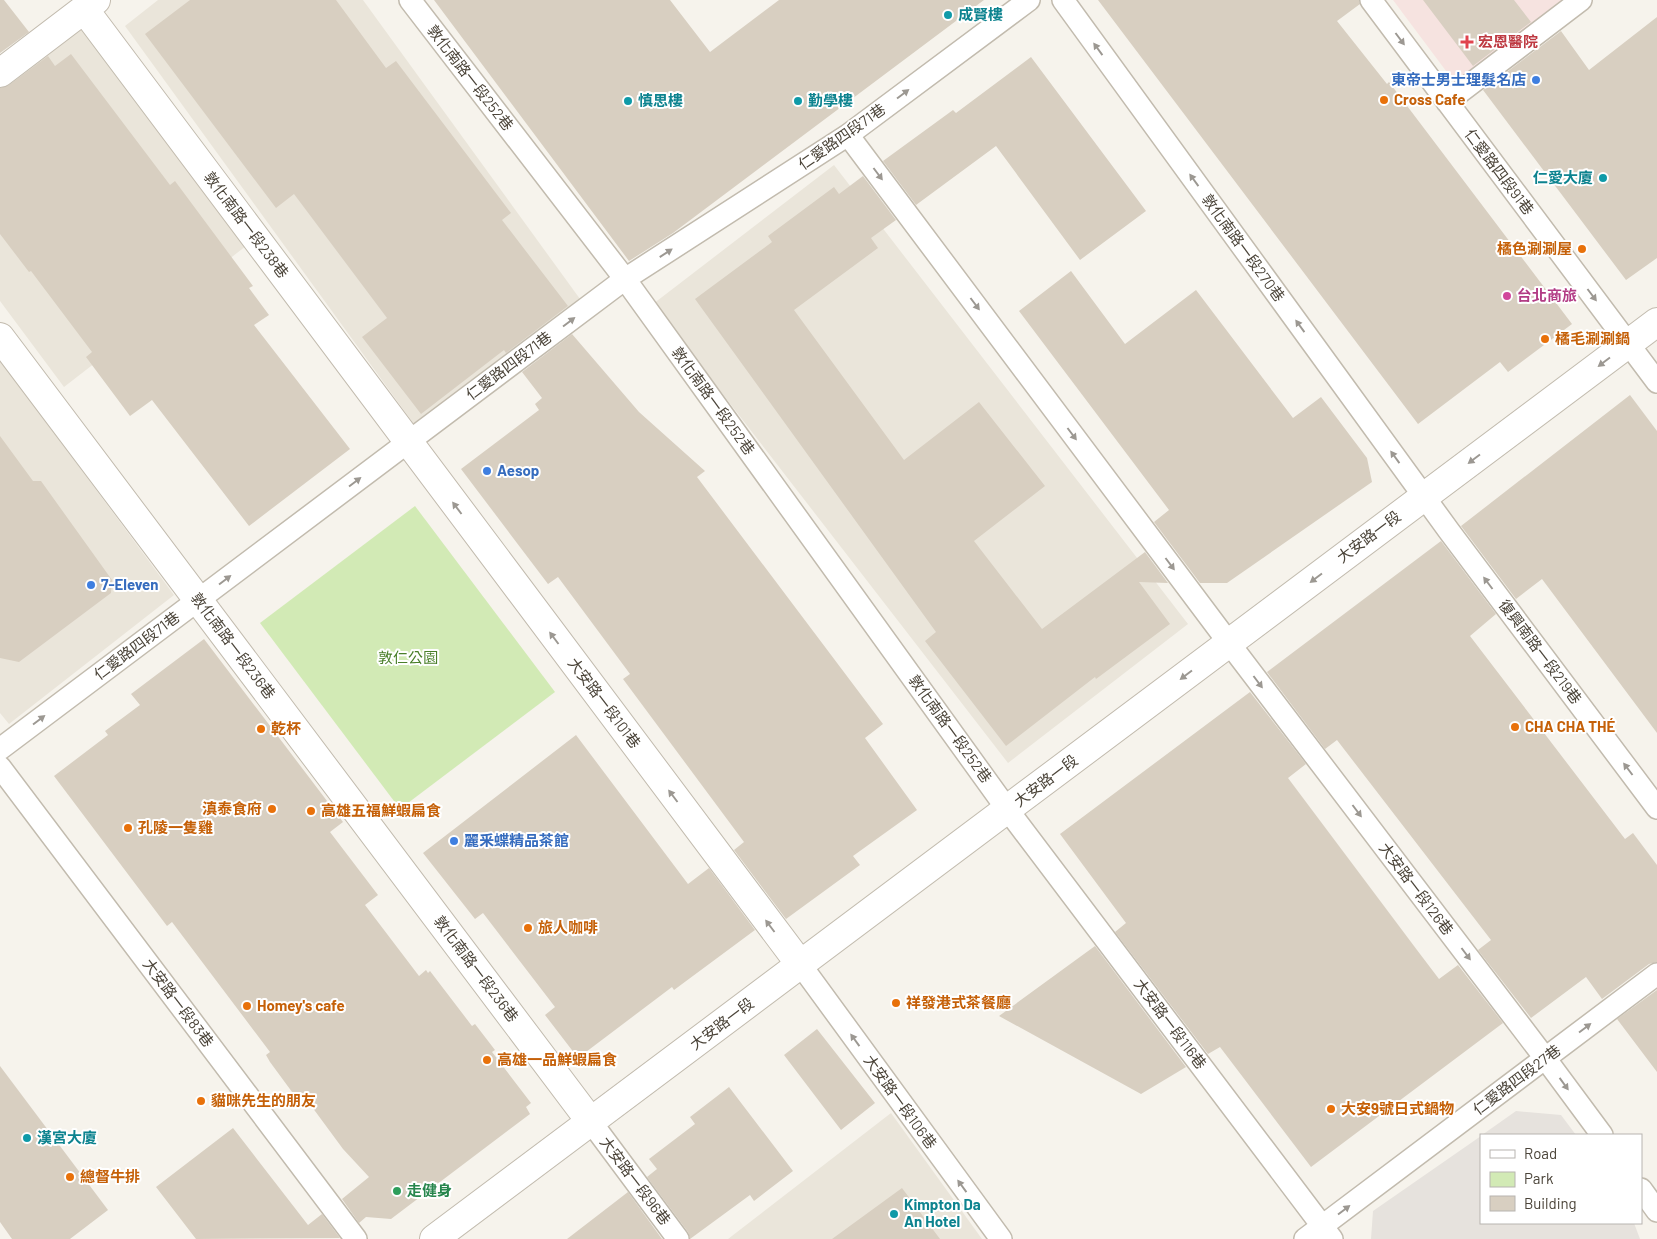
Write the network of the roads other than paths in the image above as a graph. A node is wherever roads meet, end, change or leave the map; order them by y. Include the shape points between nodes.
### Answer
1 (410, 0) edge
2 (1029, 0) edge
3 (1063, 0) edge
4 (1371, 0) edge
5 (1581, 0) edge
6 (90, 4) edge
7 (0, 73) edge
8 (1446, 102) junction
9 (848, 135) junction
10 (625, 279) junction
11 (1657, 322) edge
12 (0, 337) edge
13 (1628, 344) junction
14 (1657, 382) edge
15 (408, 442) junction
16 (1424, 496) junction
17 (198, 600) junction
18 (1229, 643) junction
19 (0, 749) edge
20 (0, 767) edge
21 (1657, 808) edge
22 (1007, 809) junction
23 (800, 964) junction
24 (1657, 974) edge
25 (1545, 1058) junction
26 (591, 1122) junction
27 (1601, 1134) edge
28 (1642, 1190) edge
29 (1657, 1211) edge
30 (1327, 1232) edge
31 (356, 1239) edge
32 (434, 1239) edge
33 (678, 1239) edge
34 (1001, 1239) edge
35 (1305, 1239) edge

1 - 10 lane, 敦化南路一段252巷
9 -> 2 lane, 仁愛路四段71巷
16 -> 3 lane, 敦化南路一段270巷
4 -> 8 lane, 仁愛路四段91巷
5 - 8 lane
6 - 7 street
6 - 15 street, 敦化南路一段238巷
8 -> 13 lane, 仁愛路四段91巷
10 -> 9 lane, 仁愛路四段71巷
9 -> 18 lane, 大安路一段126巷
15 -> 10 lane, 仁愛路四段71巷
10 - 22 lane, 敦化南路一段252巷
11 - 13 street, 大安路一段
12 - 17 street, 敦化南路一段236巷
13 - 14 lane, 仁愛路四段91巷
13 -> 16 street, 大安路一段
17 -> 15 lane, 仁愛路四段71巷
23 -> 15 street, 大安路一段101巷
16 -> 18 street, 大安路一段
21 -> 16 lane, 復興南路一段219巷
19 -> 17 lane, 仁愛路四段71巷
17 - 26 street, 敦化南路一段236巷
18 -> 22 street, 大安路一段
18 -> 25 lane, 大安路一段126巷
20 - 31 lane, 大安路一段83巷
22 - 23 street, 大安路一段
22 - 30 lane, 大安路一段116巷
23 - 26 street, 大安路一段
34 -> 23 lane, 大安路一段106巷
25 -> 24 lane, 仁愛路四段27巷
25 -> 27 lane, 大安路一段126巷
30 -> 25 lane, 仁愛路四段27巷
26 - 32 street, 大安路一段
26 - 33 lane, 大安路一段96巷
28 - 29 lane
30 - 35 lane, 仁愛路四段27巷

